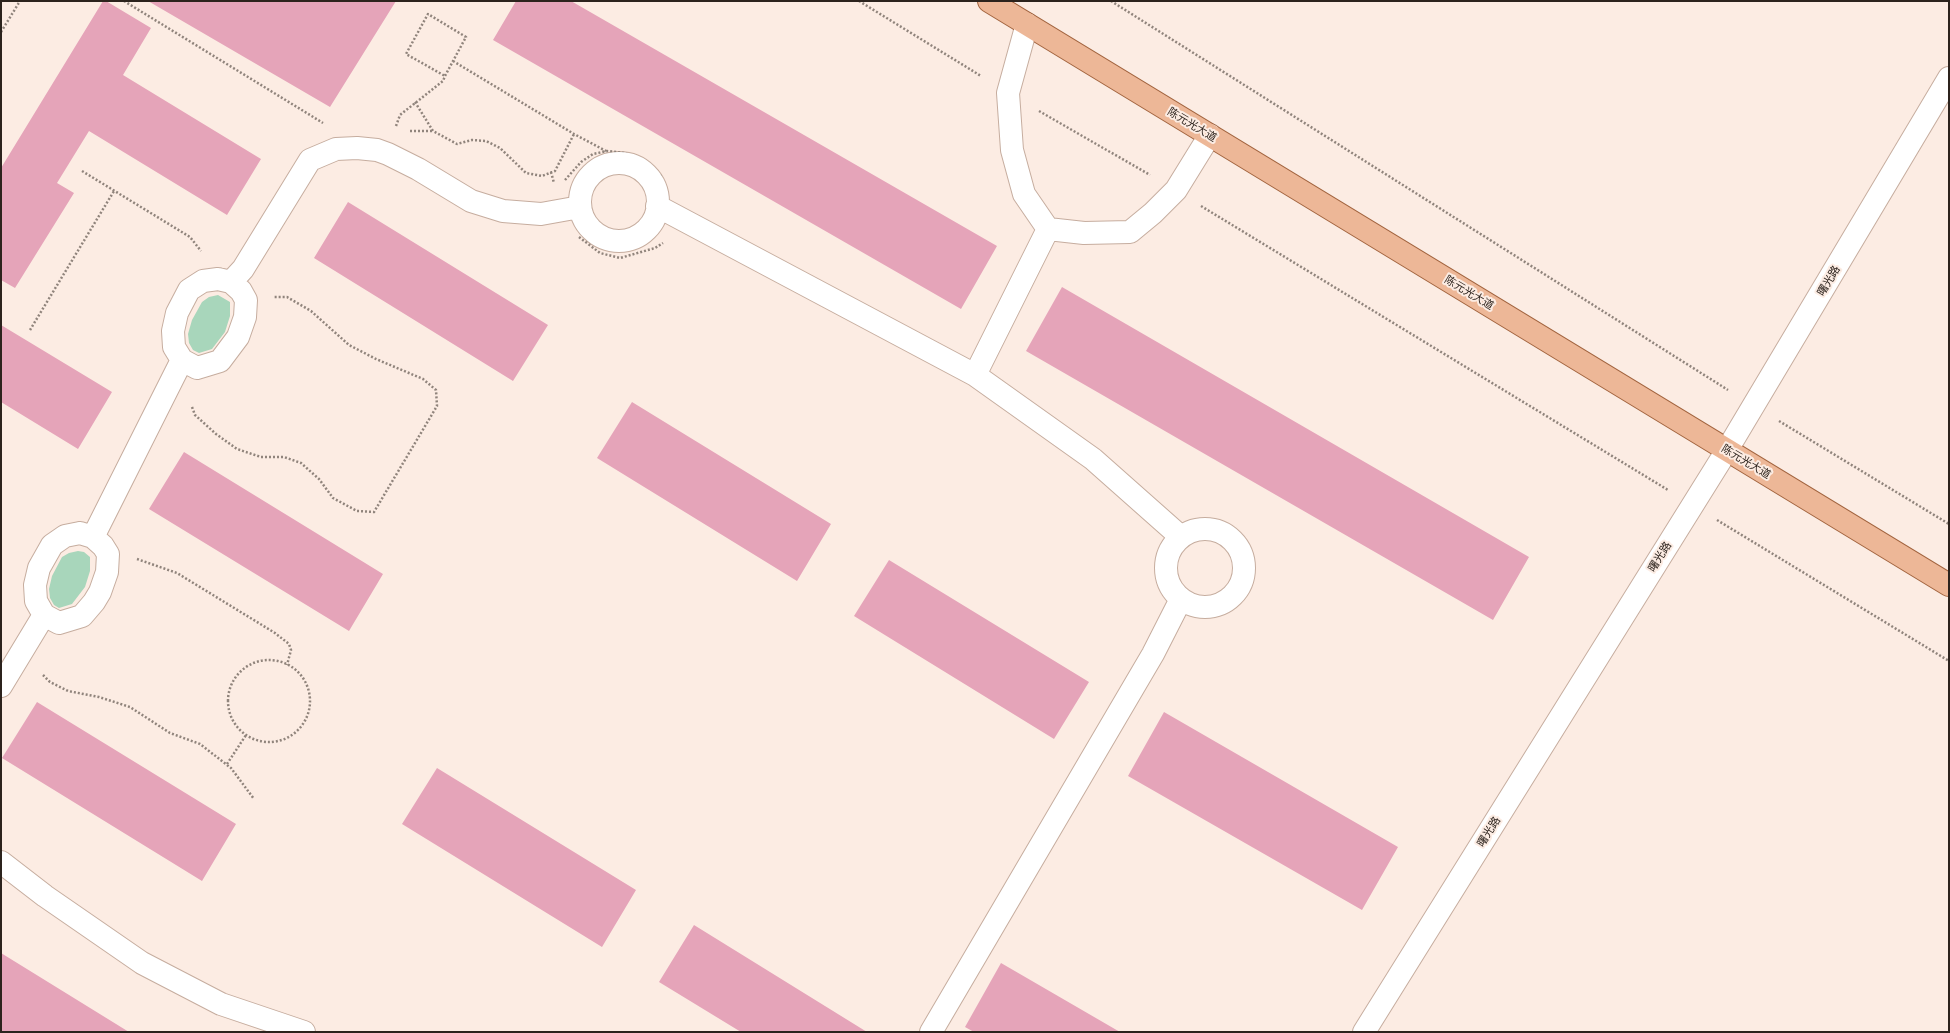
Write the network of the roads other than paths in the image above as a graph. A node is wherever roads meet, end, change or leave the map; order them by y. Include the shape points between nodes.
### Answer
1 (989, 1) edge
2 (1027, 24) junction
3 (1949, 78) edge
4 (1210, 135) junction
5 (657, 206) junction
6 (580, 207) junction
7 (1048, 229) junction
8 (234, 279) junction
9 (182, 360) junction
10 (975, 375) junction
11 (1728, 450) junction
12 (93, 537) junction
13 (1181, 537) junction
14 (1949, 585) edge
15 (1181, 599) junction
16 (44, 615) junction
17 (1, 686) edge
18 (1, 862) edge
19 (304, 1032) edge
20 (932, 1032) edge
21 (1364, 1032) edge

1 - 2 main road, 陈元光大道
2 - 4 main road, 陈元光大道
2 - 7 street via 1008,93 1012,150 1024,194
3 - 11 street, 曙光路
4 - 7 street via 1176,190 1130,232 1084,233
4 - 11 main road, 陈元光大道
5 - 6 street via 656,214 647,230 630,240 612,242 594,234 582,219
5 - 6 street via 658,195 650,178 635,166 616,163 598,168 584,182 579,200
5 - 10 street
6 - 8 street via 541,214 503,211 471,201 412,165 388,154 358,148 336,149 310,160 243,269
7 - 10 street
8 - 9 street via 202,282 189,290 177,313 173,331 174,347
8 - 9 street via 246,300 245,317 232,348 220,361 197,368
9 - 12 street
10 - 13 street via 1093,459
11 - 14 main road, 陈元光大道
11 - 21 street, 曙光路
12 - 16 street via 80,533 65,536 52,545 39,568 35,586 36,601
12 - 16 street via 108,554 107,572 94,602 82,616 59,623
13 - 15 street via 1171,547 1166,565 1169,584
13 - 15 street via 1203,528 1222,532 1236,543 1244,561 1243,580 1234,596 1217,605 1198,607
15 - 20 street via 1153,654
16 - 17 street
18 - 19 street via 45,896 142,963 221,1004

